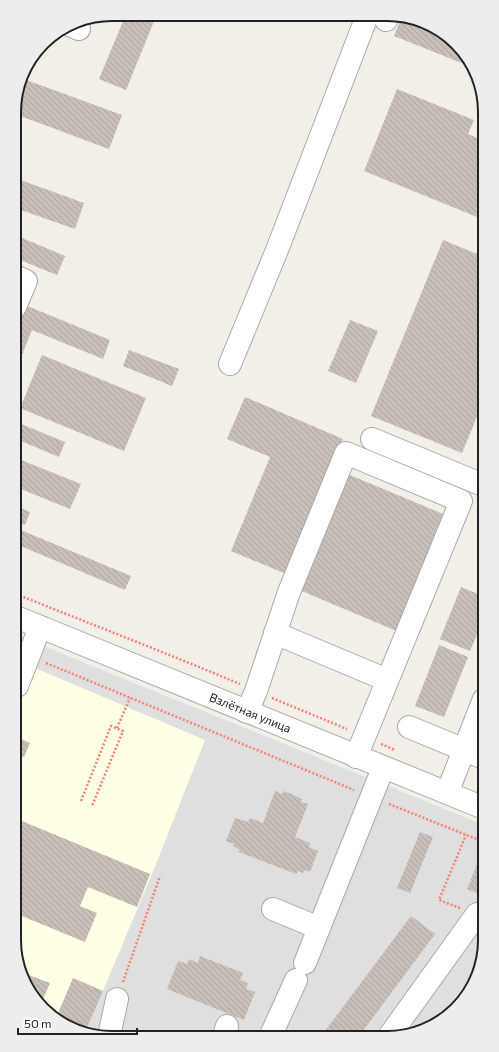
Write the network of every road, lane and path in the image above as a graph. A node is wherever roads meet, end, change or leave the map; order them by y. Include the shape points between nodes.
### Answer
1 (378, 21) edge
2 (21, 279) edge
3 (21, 293) edge
4 (230, 364) dead end
5 (372, 439) dead end
6 (478, 483) edge
7 (21, 619) edge
8 (40, 627) junction
9 (275, 633) junction
10 (28, 656) junction
11 (21, 675) edge
12 (387, 680) junction
13 (130, 698) junction
14 (247, 712) junction
15 (478, 714) edge
16 (409, 727) dead end
17 (117, 728) junction
18 (464, 749) junction
19 (478, 755) edge
20 (356, 757) junction
21 (383, 768) junction
22 (447, 793) junction
23 (371, 797) junction
24 (81, 801) dead end
25 (92, 806) dead end
26 (478, 806) edge
27 (466, 835) junction
28 (478, 840) edge
29 (160, 876) dead end
30 (439, 900) dead end
31 (273, 909) dead end
32 (478, 914) edge
33 (319, 928) junction
34 (117, 1000) joint
35 (393, 1030) edge
36 (110, 1031) edge
37 (273, 1031) edge

1 - 4 street via 277,250
2 - 3 street via 26,281
5 - 6 street
7 - 8 street, Взлётная улица
8 - 10 street
8 - 14 street, Взлётная улица
9 - 12 street
9 - 12 street via 289,592 346,453 461,501
9 - 14 street
10 - 11 street
10 - 13 path
12 - 20 street
13 - 17 path
13 - 23 path
14 - 20 street, Взлётная улица
15 - 18 street
16 - 18 street
17 - 24 path via 111,726
17 - 25 path via 123,730
18 - 19 street
18 - 22 street
20 - 21 street, Взлётная улица
21 - 22 street, Взлётная улица
21 - 23 street
22 - 26 street, Взлётная улица
23 - 27 path
23 - 33 street
27 - 28 path
27 - 30 path
29 - 34 path
31 - 33 street
32 - 35 street
33 - 37 street
34 - 36 street

